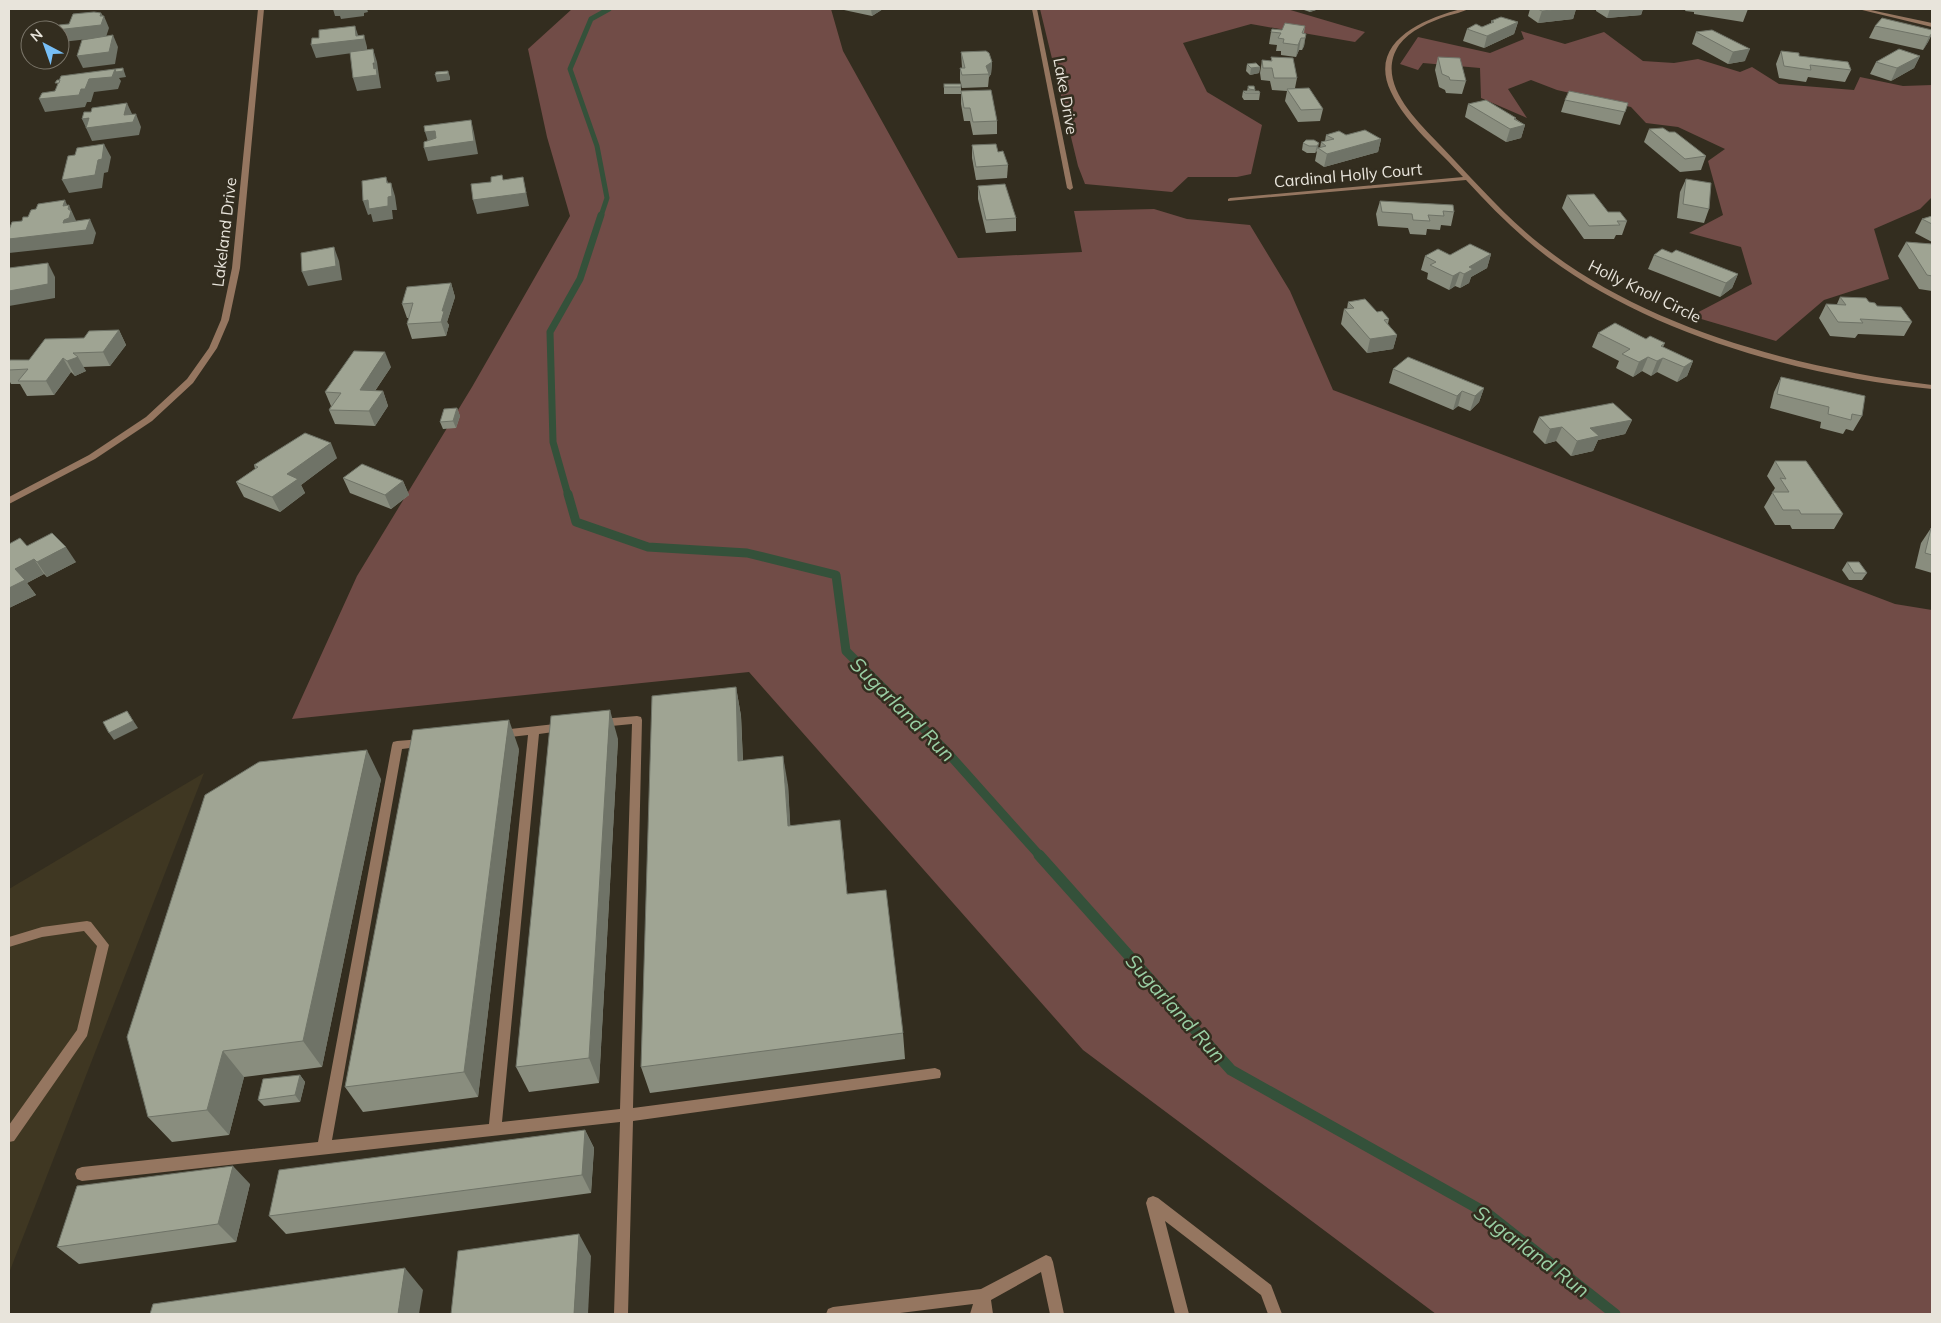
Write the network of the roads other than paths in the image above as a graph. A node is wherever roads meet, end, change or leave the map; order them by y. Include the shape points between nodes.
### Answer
1 (261, 9) edge
2 (1034, 9) edge
3 (1466, 9) edge
4 (1860, 9) edge
5 (1932, 25) edge
6 (1468, 178) junction
7 (1070, 188) dead end
8 (1230, 200) dead end
9 (1932, 387) edge
10 (9, 501) edge
11 (534, 730) junction
12 (485, 736) edge
13 (436, 741) edge
14 (9, 942) edge
15 (936, 1074) dead end
16 (626, 1115) junction
17 (495, 1128) junction
18 (9, 1136) edge
19 (324, 1146) junction
20 (82, 1174) dead end
21 (983, 1296) junction
22 (621, 1314) edge
23 (833, 1314) edge
24 (977, 1314) edge
25 (986, 1314) edge
26 (1057, 1314) edge
27 (1182, 1314) edge
28 (1275, 1314) edge

1 - 10 street, Lakeland Drive via 236,268 225,320 213,348 190,381 149,419 92,457
2 - 7 street, Lake Drive
3 - 6 street, Holly Knoll Circle via 1434,19 1406,36 1396,46 1389,69 1394,92 1403,106
4 - 5 street
6 - 8 street, Cardinal Holly Court
6 - 9 street, Holly Knoll Circle via 1540,248 1570,270 1656,316 1725,342 1813,368
11 - 12 street
11 - 16 street via 637,720
11 - 17 street
13 - 19 street via 397,745
14 - 18 street via 42,932 87,926 103,944 83,1032
15 - 16 street
16 - 17 street
16 - 22 street
17 - 19 street
19 - 20 street
21 - 23 street
21 - 24 street
21 - 25 street
21 - 26 street via 1046,1262
27 - 28 street via 1153,1204 1266,1290

